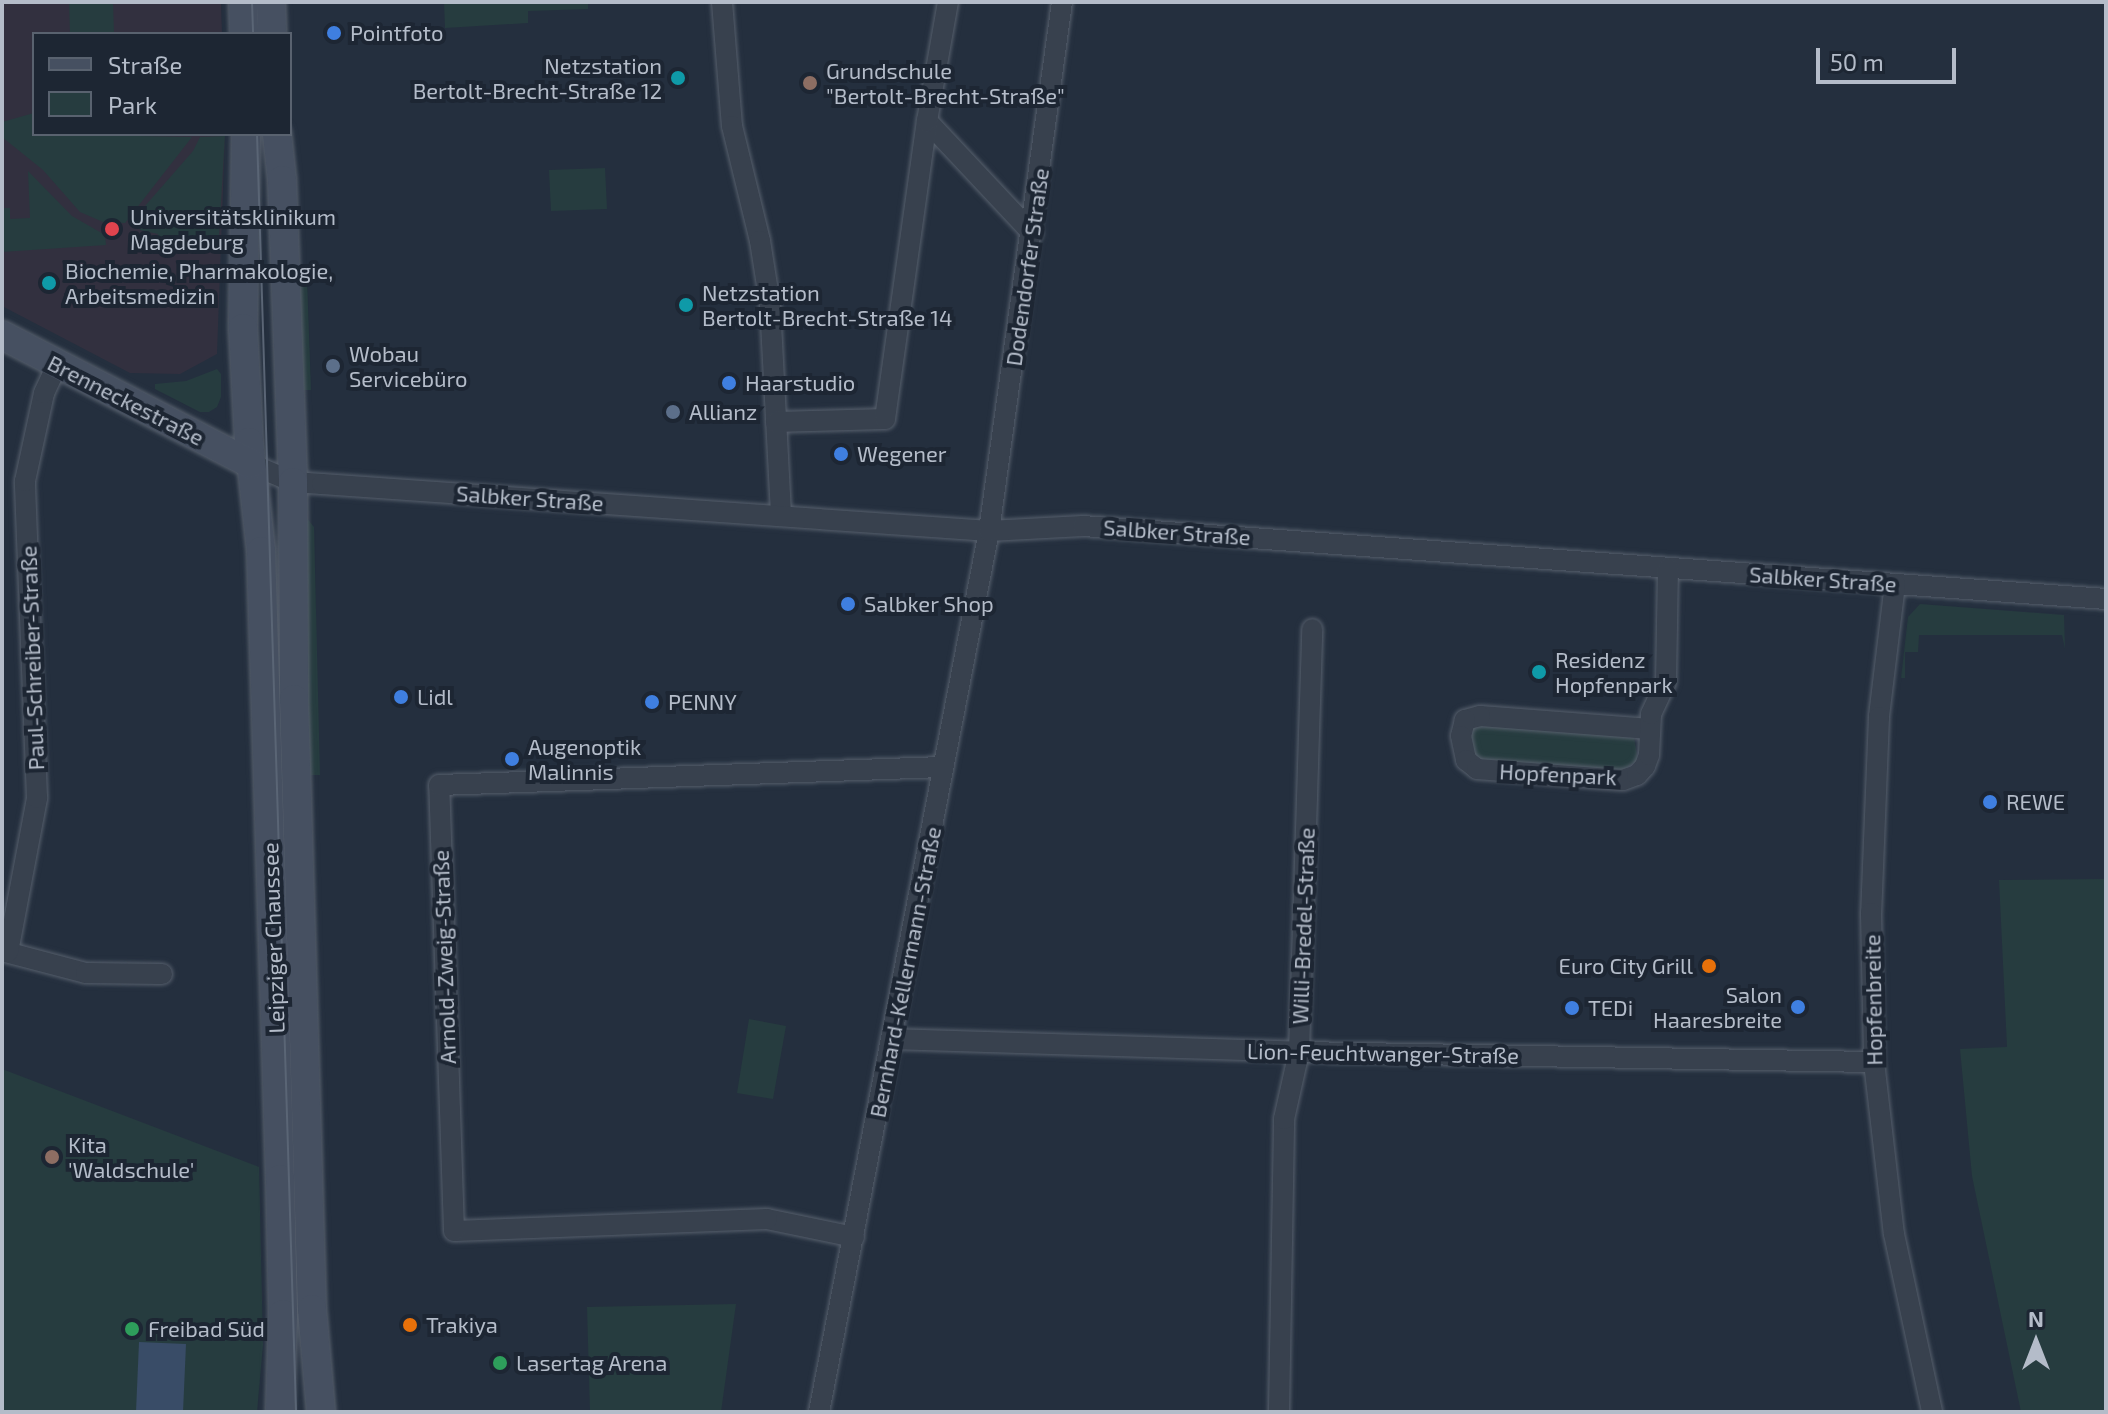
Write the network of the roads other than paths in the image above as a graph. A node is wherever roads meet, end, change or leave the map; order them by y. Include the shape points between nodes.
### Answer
1 (243, 2) edge
2 (271, 2) edge
3 (722, 2) edge
4 (948, 2) edge
5 (1062, 2) edge
6 (244, 32) edge
7 (272, 32) edge
8 (927, 121) junction
9 (246, 136) edge
10 (277, 136) edge
11 (1032, 233) junction
12 (2, 335) edge
13 (57, 365) junction
14 (776, 422) junction
15 (251, 464) junction
16 (293, 482) junction
17 (781, 516) junction
18 (989, 531) junction
19 (1668, 568) junction
20 (1895, 584) junction
21 (2106, 599) edge
22 (1312, 629) dead end
23 (1650, 729) junction
24 (943, 767) junction
25 (5, 952) edge
26 (162, 974) dead end
27 (892, 1039) junction
28 (1299, 1052) junction
29 (1874, 1062) junction
30 (854, 1237) junction
31 (280, 1412) edge
32 (321, 1412) edge
33 (819, 1412) edge
34 (1279, 1412) edge
35 (1932, 1412) edge

1 - 6 main road
2 - 7 main road
3 - 14 street via 732,126 768,282
4 - 8 street
5 - 11 street, Dodendorfer Straße
8 - 11 street
8 - 14 street via 885,419
9 - 15 main road, Leipziger Chaussee via 243,319
10 - 16 main road, Leipziger Chaussee
11 - 18 street, Dodendorfer Straße
12 - 13 main road, Brenneckestraße
13 - 15 main road, Brenneckestraße
13 - 25 street, Paul-Schreiber-Straße via 44,393 25,481 37,798
14 - 17 street
15 - 16 street, Salbker Straße
15 - 31 main road, Leipziger Chaussee via 259,513 263,614 281,1209
16 - 17 street, Salbker Straße
16 - 32 main road, Leipziger Chaussee via 312,1309
17 - 18 street, Salbker Straße
18 - 19 street, Salbker Straße via 1083,526
18 - 24 street, Bernhard-Kellermann-Straße
19 - 20 street, Salbker Straße
19 - 23 street, Hopfenpark via 1666,682
20 - 21 street, Salbker Straße
20 - 29 street, Hopfenbreite via 1878,733 1871,913
22 - 28 street, Willi-Bredel-Straße
23 - 23 street, Hopfenpark via 1645,766 1623,780 1477,769 1466,760 1461,736 1465,720 1480,716
24 - 27 street, Bernhard-Kellermann-Straße
24 - 30 street, Arnold-Zweig-Straße via 439,785 454,1231 767,1219
25 - 26 street via 86,973
27 - 28 street, Lion-Feuchtwanger-Straße
27 - 30 street, Bernhard-Kellermann-Straße
28 - 29 street, Lion-Feuchtwanger-Straße
28 - 34 street, Willi-Bredel-Straße via 1284,1119
29 - 35 street, Hopfenbreite via 1894,1234
30 - 33 street, Bernhard-Kellermann-Straße

